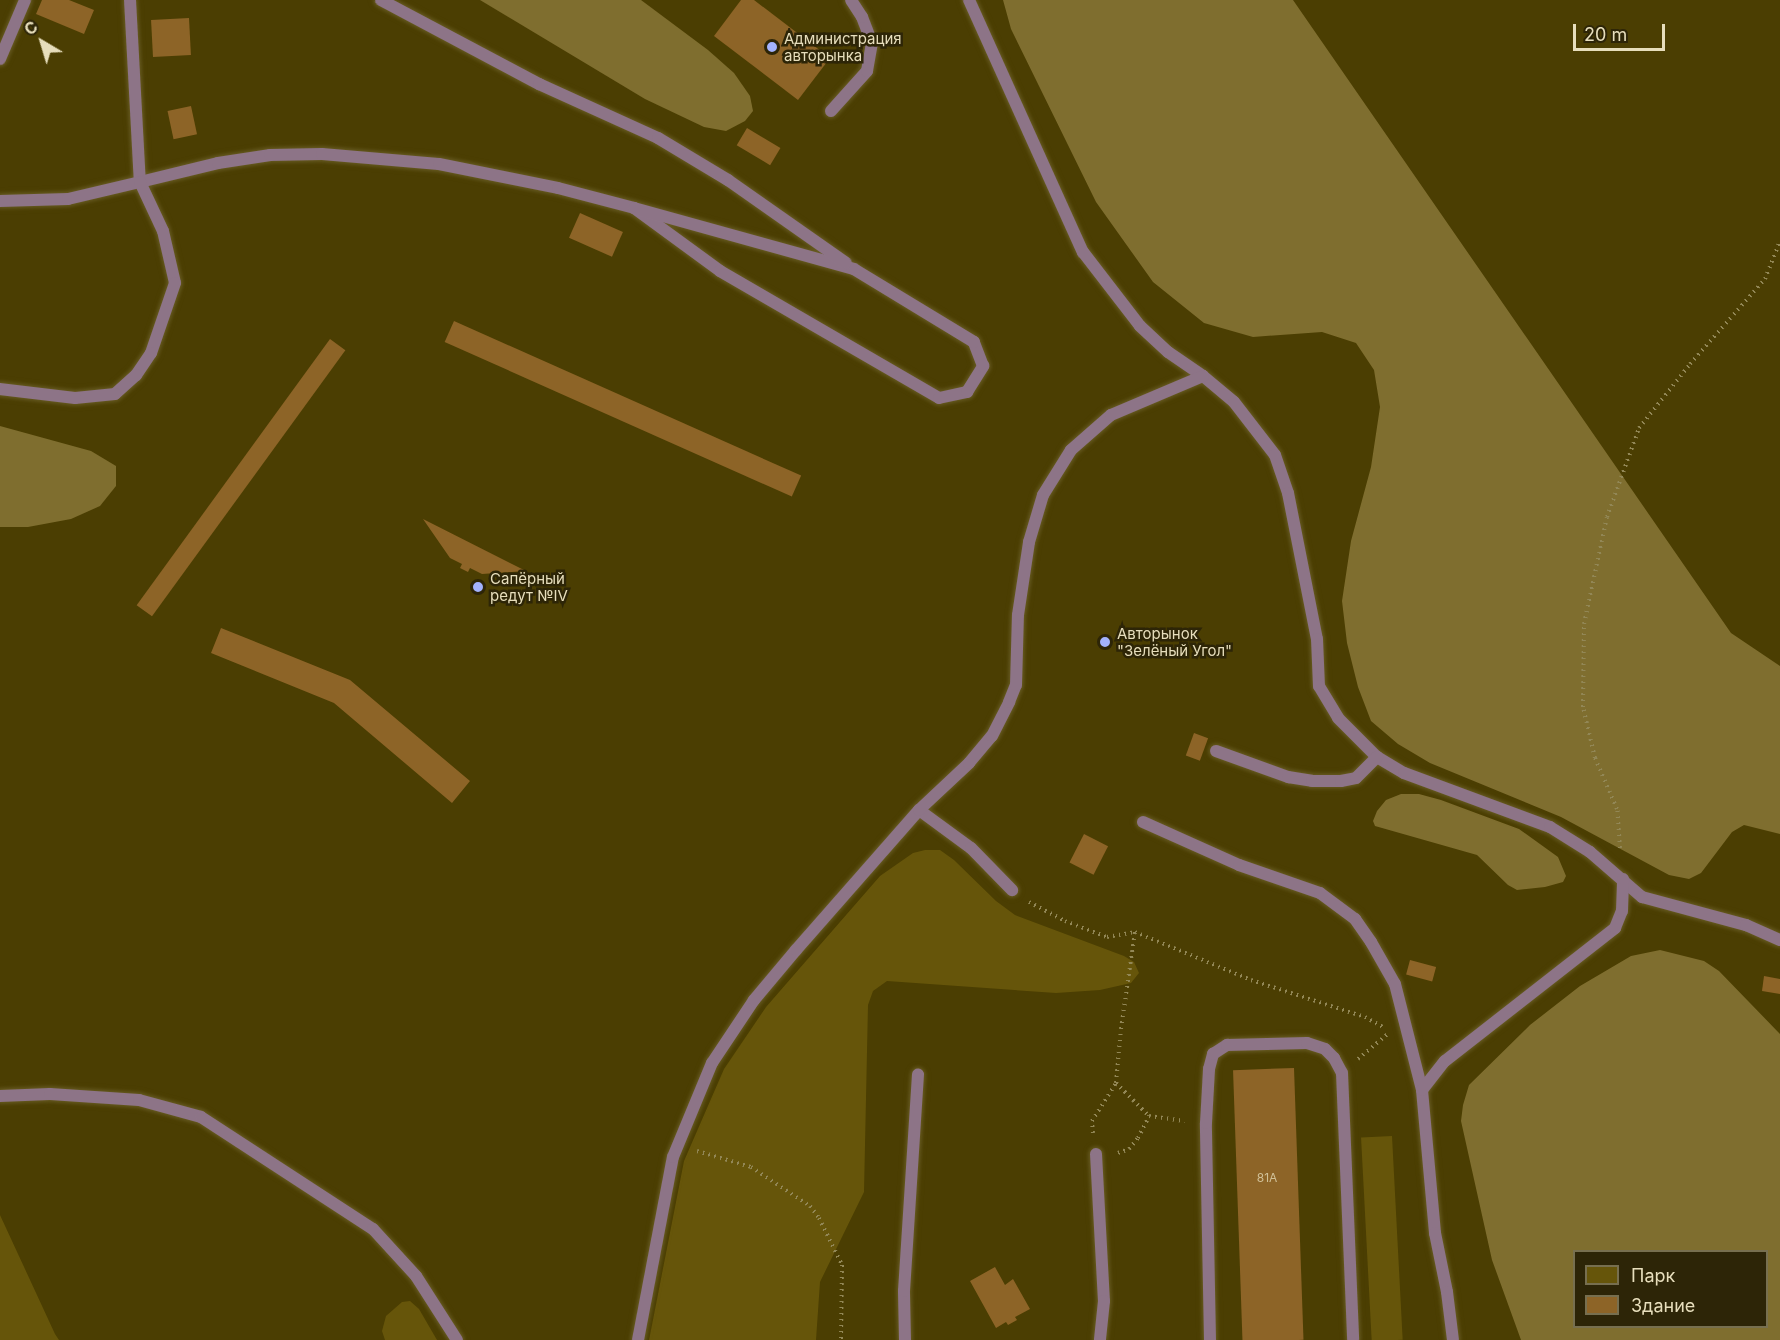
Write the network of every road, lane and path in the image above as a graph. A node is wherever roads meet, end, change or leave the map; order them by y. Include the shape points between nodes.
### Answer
1 (25, 0) edge
2 (129, 0) edge
3 (381, 0) edge
4 (851, 0) edge
5 (969, 0) edge
6 (0, 59) edge
7 (831, 111) dead end
8 (140, 182) junction
9 (0, 201) edge
10 (634, 208) junction
11 (1780, 241) edge
12 (854, 269) junction
13 (1203, 376) junction
14 (0, 389) edge
15 (1216, 751) dead end
16 (1377, 757) junction
17 (919, 810) junction
18 (1143, 822) dead end
19 (1623, 879) junction
20 (1012, 890) joint
21 (1135, 932) junction
22 (1780, 940) edge
23 (1342, 1073) junction
24 (918, 1074) dead end
25 (1116, 1083) junction
26 (1422, 1090) junction
27 (0, 1096) edge
28 (1149, 1116) junction
29 (1206, 1123) junction
30 (677, 1146) junction
31 (1096, 1154) junction
32 (457, 1340) edge
33 (638, 1340) edge
34 (841, 1340) edge
35 (905, 1340) edge
36 (1100, 1340) edge
37 (1210, 1340) edge
38 (1353, 1340) edge
39 (1453, 1340) edge

1 - 6 lane
2 - 8 lane
3 - 12 lane via 538,84 658,138 728,180
4 - 7 lane via 872,43 867,71
5 - 13 lane via 1083,252 1140,326
8 - 9 lane via 68,199
8 - 10 lane via 270,154 322,154 439,164
8 - 14 lane via 163,231 175,283 152,353 115,394 75,398
10 - 12 lane
10 - 12 lane via 720,271 939,398 967,392 983,366 974,342
11 - 19 path via 1765,279 1639,428 1607,517 1584,624 1583,707 1595,758 1617,809
13 - 16 lane via 1234,402 1275,455 1288,493 1317,639 1319,686 1338,718
13 - 17 lane via 1111,415 1071,450 1043,495 1029,542 1018,615 1016,685 1009,702 992,736
15 - 16 lane via 1288,777 1312,781 1356,778
16 - 19 lane via 1404,773 1550,827
17 - 20 lane via 971,848
17 - 30 lane via 754,1000 712,1063
18 - 26 lane via 1239,865 1320,893 1355,919 1395,984
19 - 22 lane via 1642,897 1746,925
19 - 26 lane via 1622,911 1615,928 1445,1061
20 - 21 path via 1032,905 1107,937
21 - 23 path via 1251,980 1365,1017 1391,1032
21 - 25 path
23 - 29 lane via 1325,1049 1307,1043 1227,1045 1213,1054
23 - 38 lane
24 - 35 lane via 904,1291
25 - 28 path
25 - 31 path via 1092,1121
26 - 39 lane via 1435,1233
27 - 32 lane via 50,1094 139,1100 201,1117 373,1229 416,1276
28 - 29 path
28 - 31 path via 1146,1127 1129,1149
29 - 37 lane
30 - 33 lane
30 - 34 path via 751,1167 810,1206 842,1265
31 - 36 lane via 1104,1301

